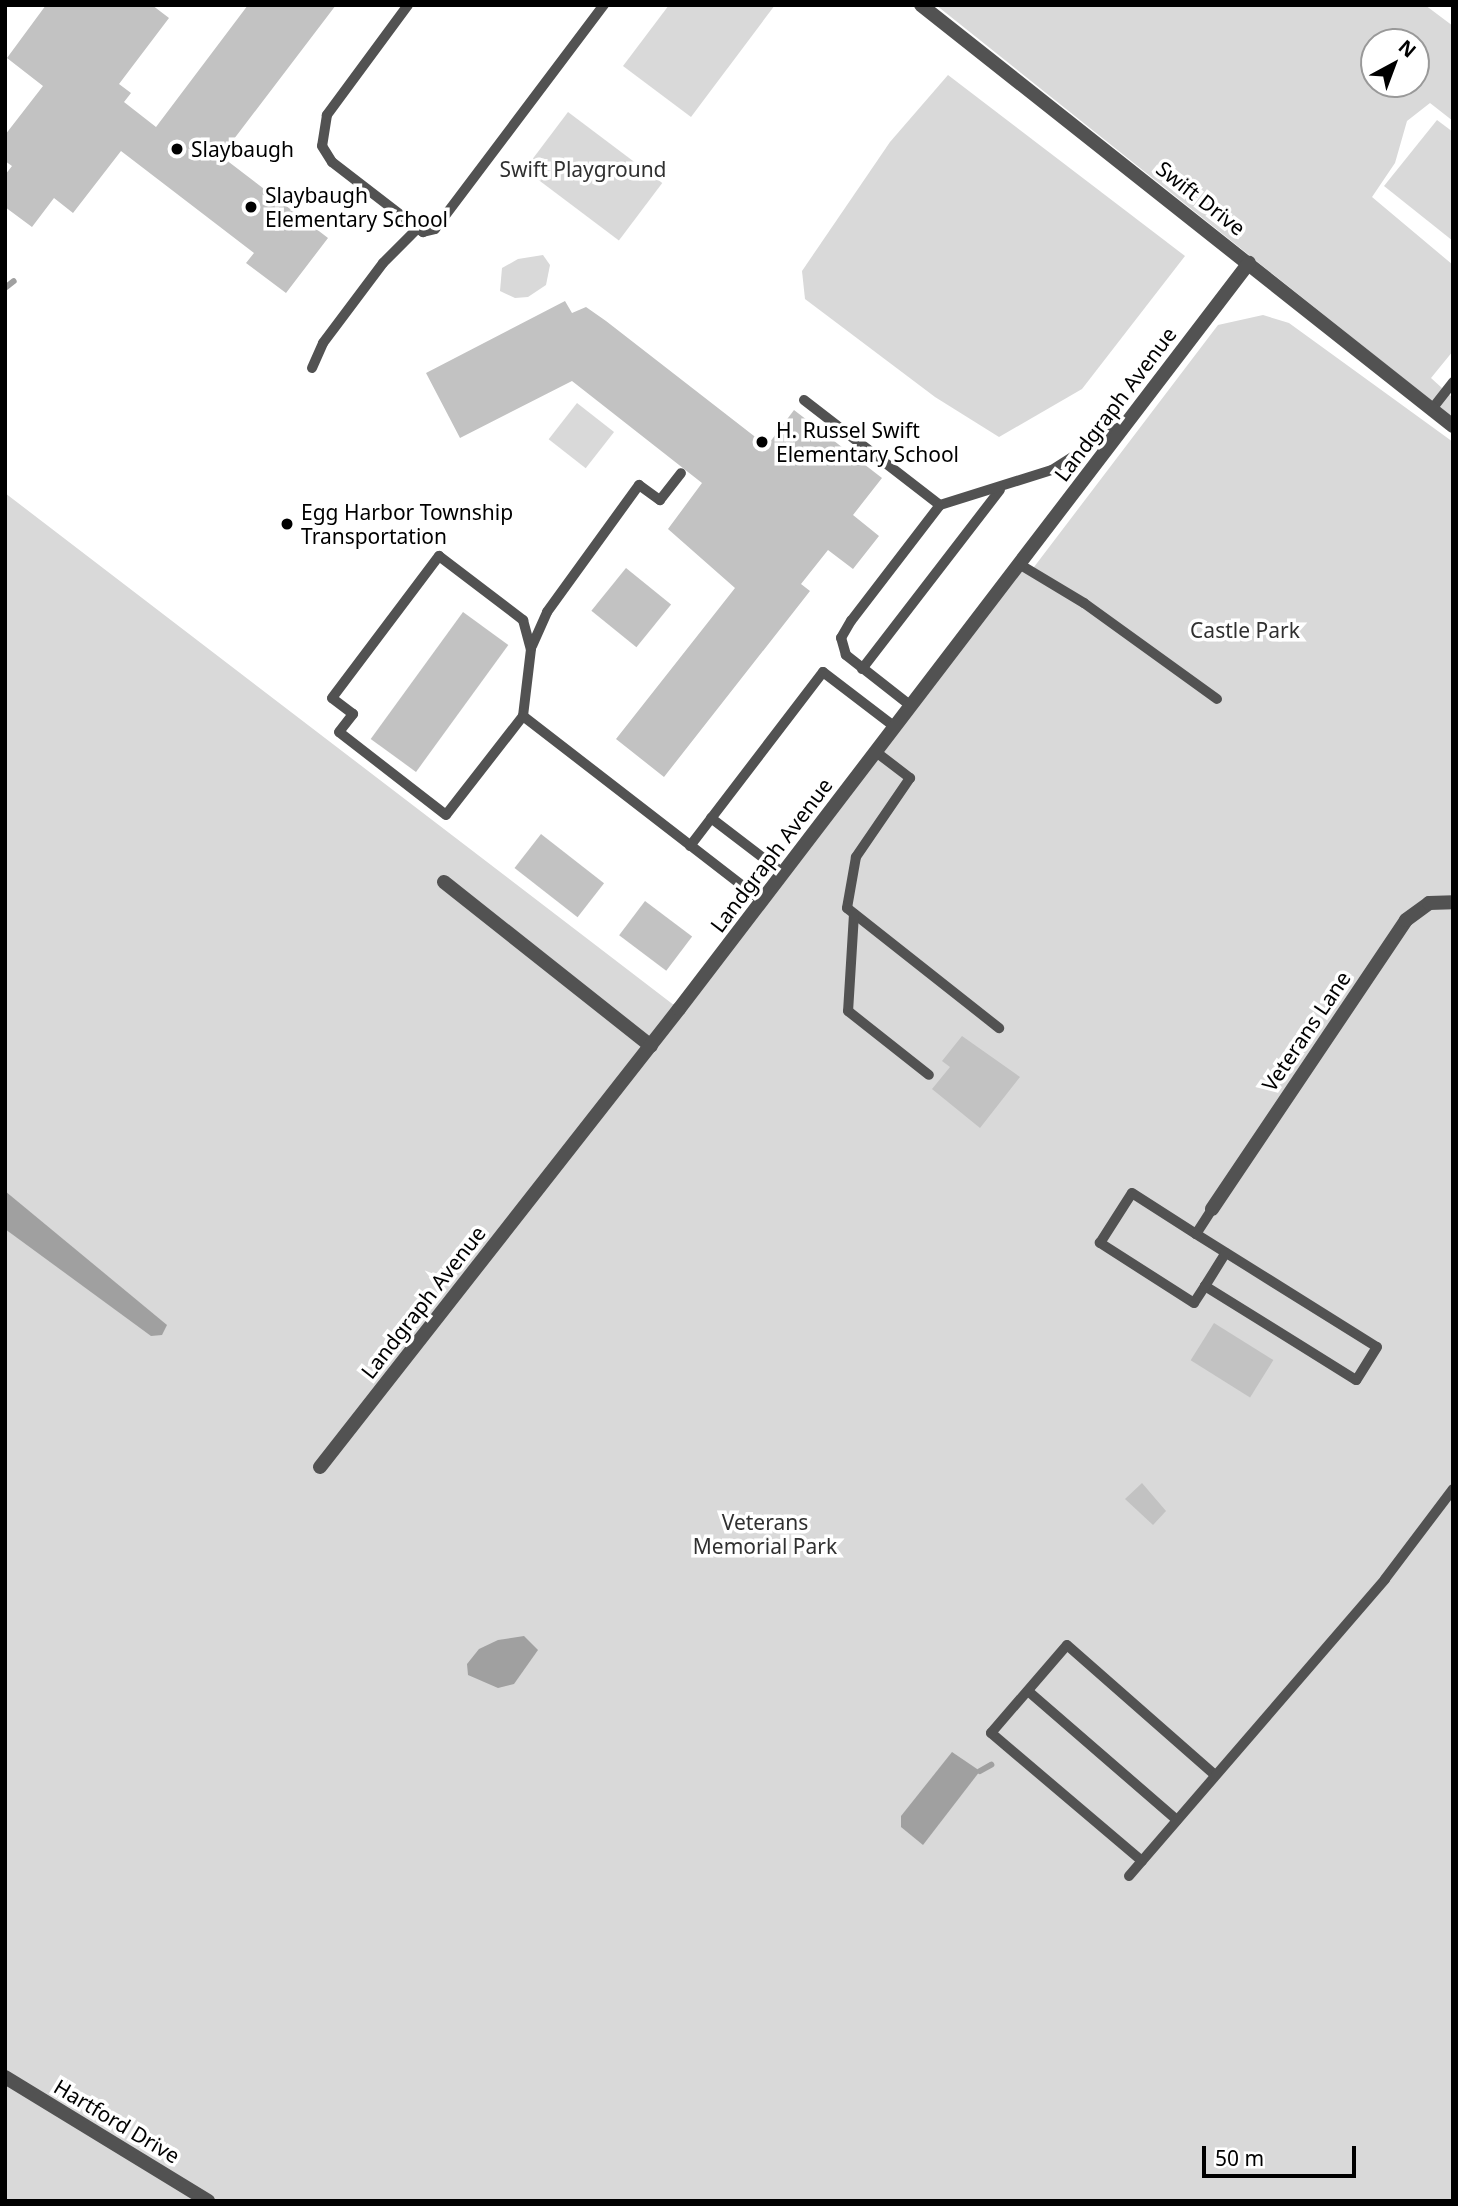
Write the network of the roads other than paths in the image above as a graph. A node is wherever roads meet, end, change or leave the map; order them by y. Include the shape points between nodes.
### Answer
1 (408, 5) edge
2 (604, 5) edge
3 (921, 5) edge
4 (417, 229) junction
5 (1249, 263) junction
6 (312, 368) dead end
7 (1453, 382) edge
8 (804, 400) dead end
9 (1432, 409) junction
10 (1127, 423) junction
11 (1453, 426) edge
12 (681, 473) dead end
13 (1000, 490) junction
14 (940, 505) junction
15 (1019, 564) junction
16 (531, 649) junction
17 (862, 669) junction
18 (1217, 699) dead end
19 (911, 706) junction
20 (523, 716) junction
21 (895, 727) junction
22 (876, 752) junction
23 (711, 818) junction
24 (691, 846) junction
25 (783, 873) junction
26 (444, 882) dead end
27 (762, 901) junction
28 (1453, 902) edge
29 (854, 914) junction
30 (999, 1028) dead end
31 (651, 1046) junction
32 (929, 1076) dead end
33 (1212, 1209) joint
34 (1196, 1234) junction
35 (1226, 1253) junction
36 (1205, 1286) junction
37 (320, 1467) dead end
38 (1453, 1489) edge
39 (1028, 1691) junction
40 (1215, 1775) junction
41 (1177, 1820) junction
42 (1142, 1861) junction
43 (1129, 1876) dead end
44 (5, 2077) edge
45 (208, 2201) edge

1 - 4 lane via 327,115 323,146 332,162
2 - 4 lane via 435,229
3 - 5 street, Swift Drive
4 - 6 lane via 383,263 323,343
5 - 9 street, Swift Drive
5 - 10 street, Landgraph Avenue
7 - 9 lane
8 - 14 lane
9 - 11 street, Swift Drive
10 - 13 lane via 1060,466
10 - 15 street, Landgraph Avenue
12 - 16 lane via 660,500 639,485 547,612
13 - 14 lane
13 - 17 lane
14 - 17 lane via 844,631 843,650
15 - 18 lane via 1084,603
15 - 19 street, Landgraph Avenue
16 - 20 lane
16 - 20 lane via 523,620 439,556 332,698 353,714 339,732 446,815
17 - 19 lane
19 - 21 street, Landgraph Avenue
20 - 24 lane
21 - 22 street, Landgraph Avenue
21 - 23 lane via 823,672
22 - 25 street, Landgraph Avenue
22 - 29 lane via 910,778 856,857 847,908
23 - 24 lane
23 - 25 lane
24 - 27 lane
25 - 27 street, Landgraph Avenue
26 - 31 street
27 - 31 street, Landgraph Avenue
28 - 33 street, Veterans Lane via 1429,903 1406,920
29 - 30 lane
29 - 32 lane via 848,1011
31 - 37 street, Landgraph Avenue
33 - 34 lane
34 - 35 lane
34 - 36 lane via 1132,1193 1100,1243 1194,1303
35 - 36 lane
35 - 36 lane via 1377,1347 1356,1380
38 - 40 lane via 1385,1579
39 - 40 lane via 1067,1645
39 - 41 lane
39 - 42 lane via 991,1733
40 - 41 lane
41 - 42 lane
42 - 43 lane
44 - 45 street, Hartford Drive

